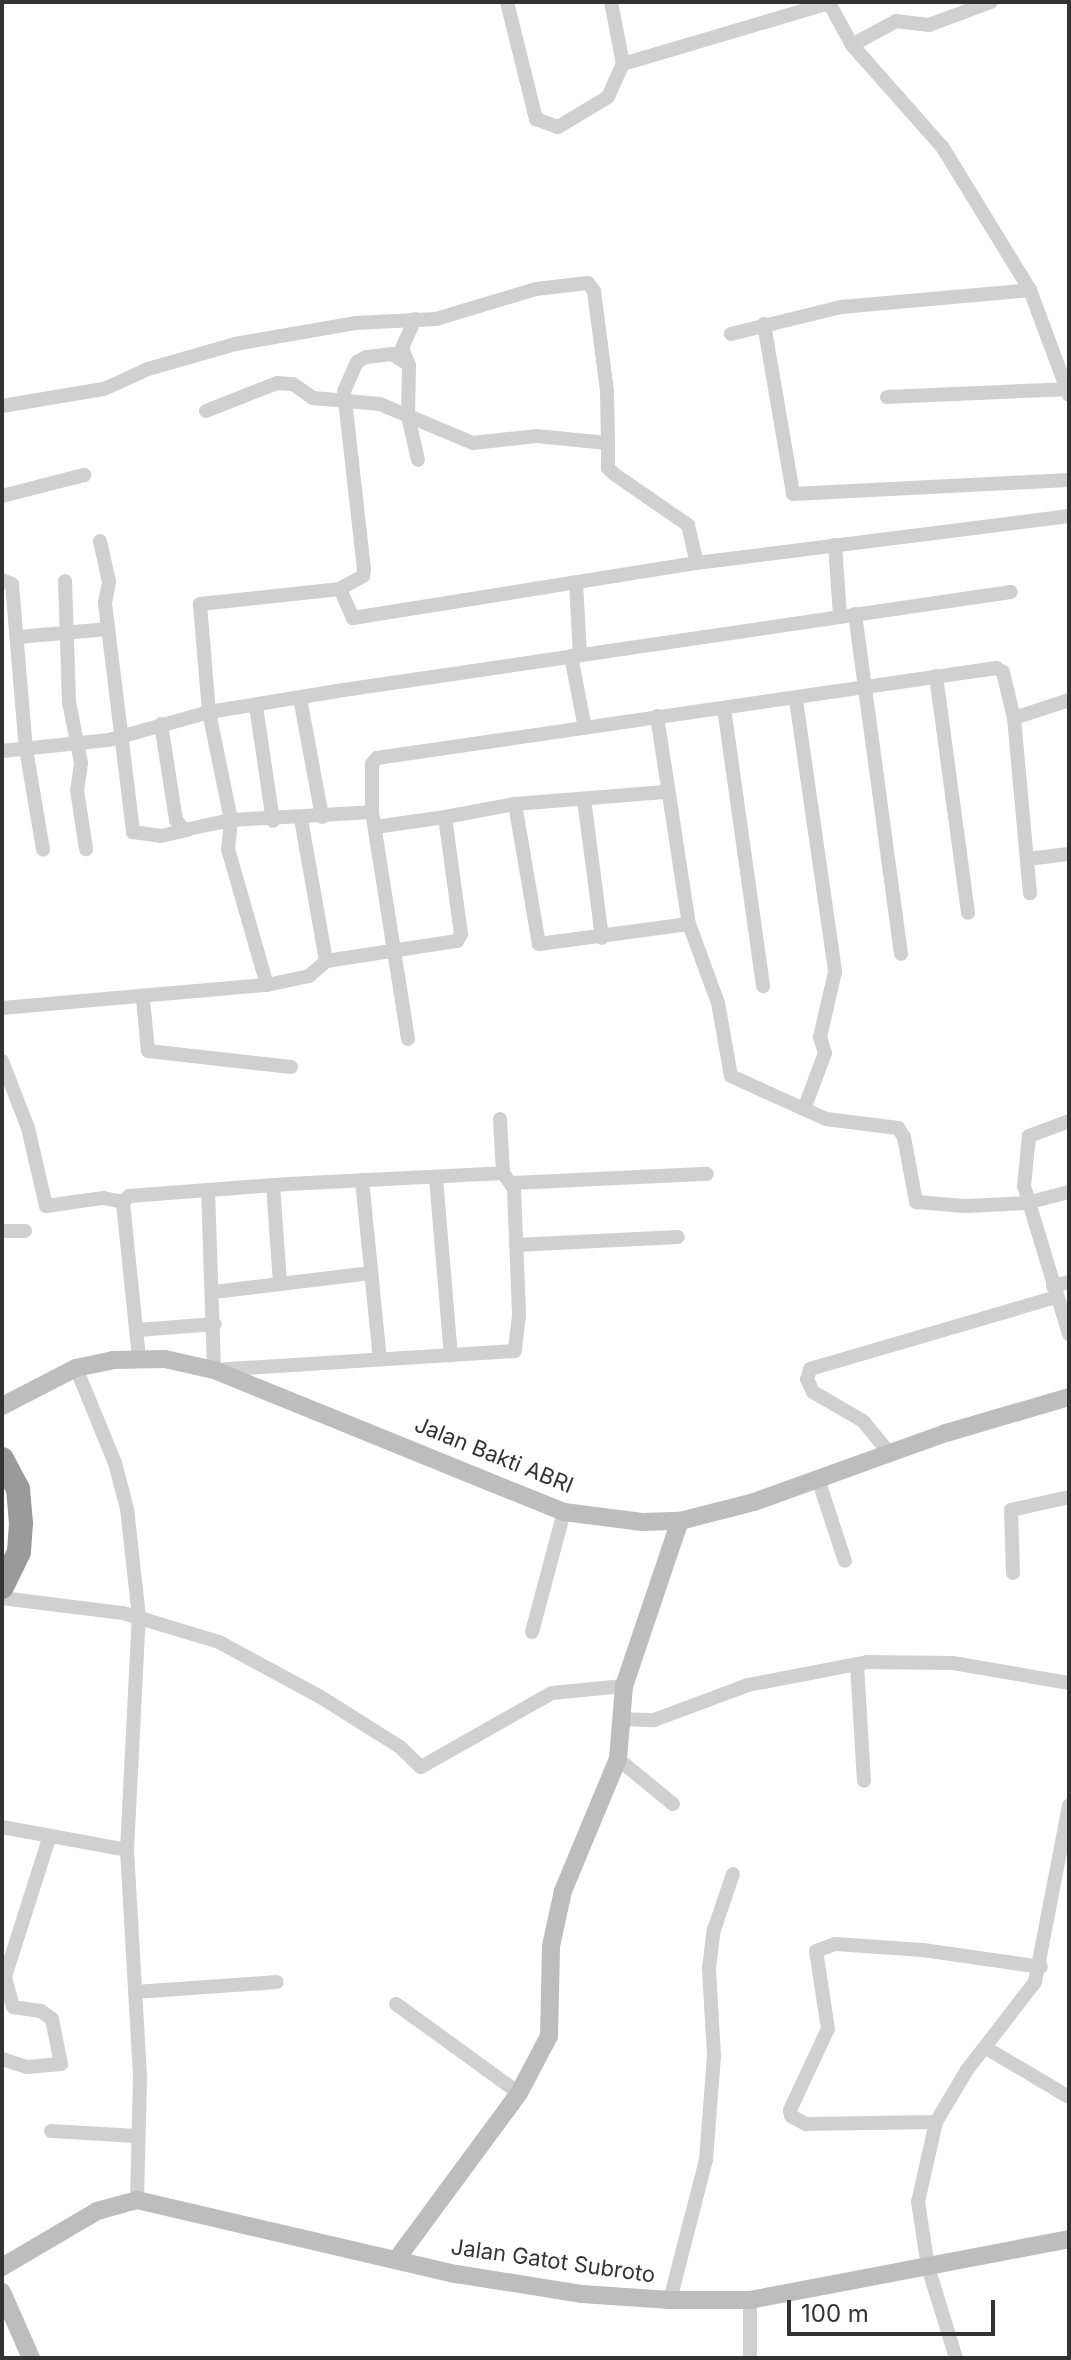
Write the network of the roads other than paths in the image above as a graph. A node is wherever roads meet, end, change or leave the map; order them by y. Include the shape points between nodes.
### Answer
1 (507, 2) edge
2 (611, 2) edge
3 (991, 2) edge
4 (832, 4) edge
5 (953, 9) edge
6 (852, 45) junction
7 (623, 64) junction
8 (1030, 290) junction
9 (415, 319) junction
10 (764, 324) junction
11 (731, 334) dead end
12 (409, 365) junction
13 (1068, 392) edge
14 (887, 397) dead end
15 (346, 401) junction
16 (2, 406) edge
17 (206, 411) dead end
18 (408, 416) junction
19 (608, 443) junction
20 (418, 460) dead end
21 (84, 475) dead end
22 (1069, 480) edge
23 (2, 496) edge
24 (1069, 516) edge
25 (100, 541) dead end
26 (835, 545) junction
27 (697, 563) junction
28 (2, 580) edge
29 (65, 581) dead end
30 (576, 582) junction
31 (340, 589) junction
32 (1011, 592) dead end
33 (848, 614) junction
34 (108, 629) junction
35 (68, 635) junction
36 (19, 637) junction
37 (576, 655) junction
38 (936, 676) junction
39 (868, 690) junction
40 (300, 698) junction
41 (796, 700) junction
42 (1069, 700) edge
43 (256, 706) junction
44 (724, 708) junction
45 (209, 712) junction
46 (657, 716) junction
47 (1014, 718) junction
48 (161, 724) junction
49 (585, 728) junction
50 (120, 737) junction
51 (77, 743) junction
52 (26, 749) junction
53 (2, 751) edge
54 (665, 792) junction
55 (584, 799) junction
56 (515, 804) junction
57 (322, 817) junction
58 (445, 817) junction
59 (301, 819) junction
60 (231, 820) junction
61 (373, 820) junction
62 (273, 821) junction
63 (187, 830) junction
64 (86, 849) dead end
65 (43, 850) dead end
66 (1069, 854) edge
67 (1027, 859) junction
68 (1030, 893) dead end
69 (968, 913) dead end
70 (689, 924) junction
71 (602, 938) junction
72 (395, 949) junction
73 (901, 954) dead end
74 (326, 961) junction
75 (267, 985) junction
76 (763, 986) dead end
77 (143, 999) junction
78 (2, 1008) edge
79 (408, 1039) dead end
80 (2, 1061) edge
81 (291, 1067) dead end
82 (804, 1109) junction
83 (500, 1119) dead end
84 (1069, 1121) edge
85 (707, 1174) dead end
86 (436, 1178) junction
87 (508, 1178) junction
88 (362, 1180) junction
89 (273, 1185) junction
90 (208, 1190) junction
91 (1069, 1192) edge
92 (123, 1202) junction
93 (1027, 1203) junction
94 (2, 1231) edge
95 (25, 1231) dead end
96 (678, 1237) dead end
97 (516, 1245) junction
98 (371, 1273) junction
99 (1069, 1282) edge
100 (280, 1283) junction
101 (1054, 1291) junction
102 (214, 1292) junction
103 (215, 1324) junction
104 (138, 1330) junction
105 (1069, 1334) edge
106 (451, 1355) junction
107 (139, 1358) junction
108 (380, 1359) junction
109 (76, 1368) junction
110 (214, 1370) junction
111 (1069, 1397) edge
112 (2, 1406) edge
113 (890, 1454) junction
114 (2, 1459) edge
115 (818, 1479) junction
116 (1069, 1497) edge
117 (564, 1512) junction
118 (680, 1521) junction
119 (845, 1561) dead end
120 (1013, 1573) dead end
121 (2, 1587) edge
122 (2, 1598) edge
123 (139, 1617) junction
124 (532, 1632) dead end
125 (857, 1664) junction
126 (1069, 1683) edge
127 (624, 1686) junction
128 (620, 1719) junction
129 (618, 1759) junction
130 (864, 1781) dead end
131 (673, 1804) dead end
132 (1069, 1805) edge
133 (2, 1827) edge
134 (49, 1838) junction
135 (127, 1850) junction
136 (733, 1874) dead end
137 (1041, 1967) junction
138 (277, 1982) dead end
139 (135, 1992) junction
140 (396, 2004) dead end
141 (986, 2048) junction
142 (2, 2059) edge
143 (519, 2093) junction
144 (1069, 2097) edge
145 (936, 2122) junction
146 (51, 2131) dead end
147 (137, 2136) junction
148 (137, 2200) junction
149 (1069, 2239) edge
150 (396, 2260) junction
151 (2, 2267) edge
152 (928, 2267) junction
153 (2, 2292) edge
154 (670, 2300) junction
155 (750, 2300) junction
156 (31, 2358) edge
157 (750, 2358) edge
158 (956, 2358) edge

1 - 7 street via 531,105 544,126 558,127 608,97
2 - 7 street
3 - 5 street
4 - 6 street
4 - 7 street
5 - 6 street via 926,26 896,21
6 - 8 street via 943,148
8 - 10 street via 841,307
8 - 13 street
9 - 12 street via 402,340
9 - 16 street via 355,323 235,344 148,369 104,389
9 - 19 street via 462,314 536,289 588,283 594,291 607,391
10 - 11 street
10 - 22 street via 793,494
12 - 15 street via 392,354 357,362 344,391
12 - 18 street
13 - 14 street
15 - 17 street via 313,398 293,384 277,383
15 - 18 street via 380,404
15 - 31 street via 364,572
18 - 19 street via 473,443 536,436
18 - 20 street
19 - 27 street via 608,468 688,525
21 - 23 street
24 - 26 street
25 - 34 street via 109,582
26 - 27 street
26 - 33 street
27 - 30 street
28 - 36 street via 11,582
29 - 35 street
30 - 31 street via 353,618
30 - 37 street
31 - 45 street via 200,604
32 - 33 street
33 - 37 street
33 - 39 street
34 - 35 street
34 - 50 street
35 - 36 street
35 - 51 street via 69,702
36 - 52 street
37 - 40 street
37 - 49 street
38 - 39 street
38 - 47 street via 1003,672
38 - 69 street
39 - 41 street
39 - 73 street
40 - 43 street
40 - 57 street
41 - 44 street
41 - 82 street via 835,972 820,1037 825,1053
42 - 47 street
43 - 45 street
43 - 62 street
44 - 46 street
44 - 76 street
45 - 48 street
45 - 60 street
46 - 49 street
46 - 54 street
47 - 67 street
48 - 50 street
48 - 63 street via 176,820
49 - 61 street via 377,758 372,764
50 - 51 street
50 - 63 street via 133,832 161,836
51 - 52 street
51 - 64 street
52 - 53 street
52 - 65 street
54 - 55 street
54 - 70 street
55 - 56 street
55 - 71 street
56 - 58 street
56 - 71 street via 539,944
57 - 59 street
57 - 61 street
58 - 61 street
58 - 72 street via 460,937
59 - 62 street
59 - 74 street
60 - 62 street
60 - 63 street
60 - 75 street via 228,849
61 - 72 street
66 - 67 street
67 - 68 street
70 - 71 street
70 - 82 street via 718,1003 731,1076
72 - 74 street
72 - 79 street
74 - 75 street via 309,976
75 - 77 street
77 - 78 street
77 - 81 street via 148,1051
80 - 92 street via 28,1128 46,1206 103,1198
82 - 93 street via 832,1121 898,1128 916,1202
83 - 87 street
84 - 93 street via 1029,1136
85 - 87 street
86 - 87 street
86 - 88 street
86 - 106 street
87 - 97 street
88 - 89 street
88 - 98 street
89 - 90 street
89 - 100 street
90 - 92 street via 129,1196
90 - 102 street
91 - 93 street
92 - 104 street
93 - 101 street
94 - 95 street
96 - 97 street
97 - 106 street via 515,1351
98 - 100 street
98 - 108 street
99 - 101 street
100 - 102 street
101 - 105 street
101 - 113 street via 810,1369 807,1379 813,1392 863,1421
102 - 103 street
103 - 104 street
103 - 110 street
104 - 107 street
106 - 108 street
107 - 109 street, Jalan Bakti ABRI
107 - 110 street, Jalan Bakti ABRI
108 - 110 street
109 - 112 street, Jalan Bakti ABRI
109 - 123 street via 123,1494
110 - 117 street, Jalan Bakti ABRI
111 - 113 street, Jalan Bakti ABRI
113 - 115 street, Jalan Bakti ABRI
114 - 121 highway via 18,1489 21,1523 19,1552
115 - 118 street, Jalan Bakti ABRI
115 - 119 street
116 - 120 street via 1011,1510
117 - 118 street, Jalan Bakti ABRI
117 - 124 street
118 - 127 street
122 - 123 street
123 - 127 street via 219,1642 400,1747 421,1767 552,1693
123 - 135 street
125 - 126 street via 953,1663
125 - 128 street via 748,1685 654,1720
125 - 130 street
127 - 128 street
128 - 129 street
129 - 131 street
129 - 143 street via 563,1891 551,1946 551,2030
132 - 137 street
133 - 134 street
134 - 135 street
134 - 142 street via 5,1977 13,2007 41,2011 52,2019 61,2064 27,2067
135 - 139 street
136 - 154 street via 714,1930 709,1968 714,2070 706,2160
137 - 141 street via 1014,2015
137 - 145 street via 923,1950 835,1944 816,1951 828,2029 791,2116 806,2124
138 - 139 street
139 - 147 street
140 - 143 street
141 - 144 street
141 - 145 street
143 - 150 street
145 - 152 street via 918,2202
146 - 147 street
147 - 148 street
148 - 150 street, Jalan Gatot Subroto
148 - 151 street, Jalan Gatot Subroto via 97,2211
149 - 152 street, Jalan Gatot Subroto
150 - 154 street, Jalan Gatot Subroto via 509,2284
152 - 155 street, Jalan Gatot Subroto
152 - 158 street
153 - 156 street
154 - 155 street, Jalan Gatot Subroto
155 - 157 street

